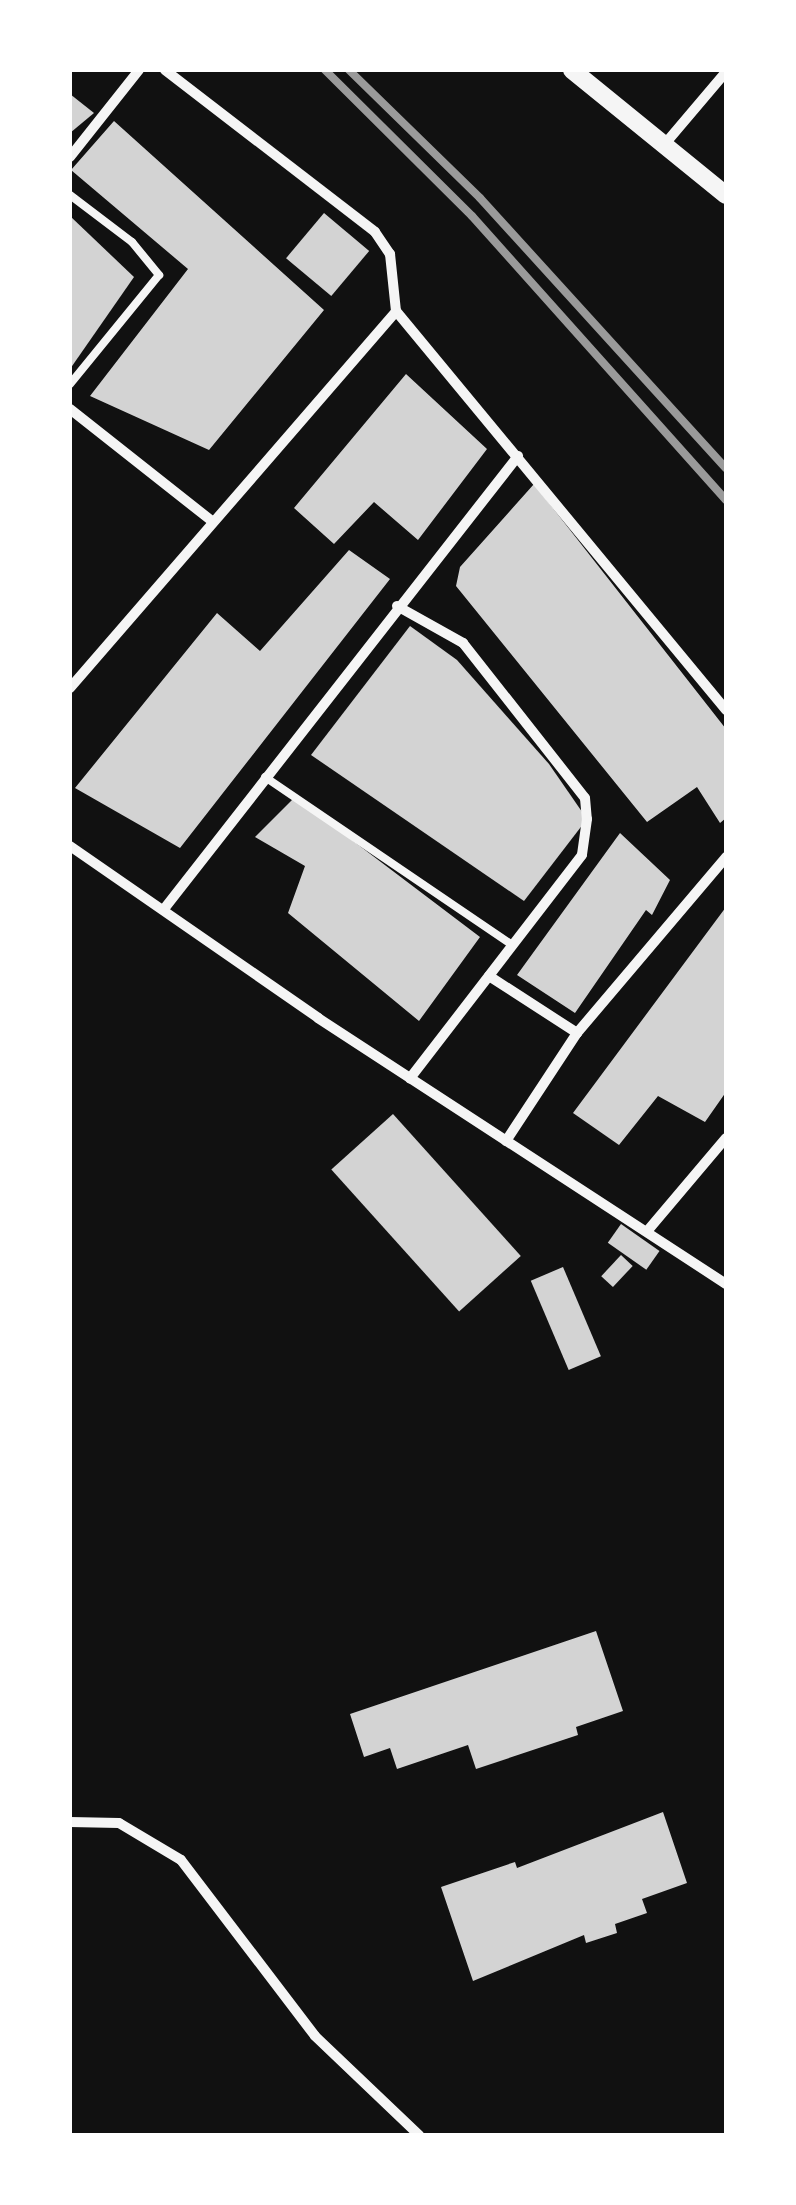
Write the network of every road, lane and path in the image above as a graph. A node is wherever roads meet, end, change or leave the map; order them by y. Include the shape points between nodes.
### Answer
1 (139, 70) edge
2 (165, 70) edge
3 (572, 70) edge
4 (726, 72) edge
5 (664, 145) junction
6 (70, 157) edge
7 (726, 194) edge
8 (70, 195) edge
9 (396, 310) junction
10 (70, 384) edge
11 (70, 409) edge
12 (518, 456) junction
13 (212, 522) junction
14 (396, 606) junction
15 (70, 688) edge
16 (726, 710) edge
17 (265, 777) junction
18 (70, 846) edge
19 (726, 858) edge
20 (164, 909) junction
21 (512, 945) junction
22 (488, 976) junction
23 (577, 1033) junction
24 (410, 1078) junction
25 (726, 1138) edge
26 (506, 1141) junction
27 (649, 1229) junction
28 (726, 1284) edge
29 (70, 1822) edge
30 (419, 2135) edge

1 - 6 street
2 - 9 street via 375,232 390,254
3 - 5 street
4 - 5 street
5 - 7 street
8 - 10 lane via 132,242 159,274
9 - 12 street
9 - 13 street
11 - 13 street
12 - 14 street
12 - 16 street
13 - 15 street
14 - 17 street
14 - 21 street via 463,643 586,798 582,855
17 - 20 street
17 - 21 lane
18 - 20 street
19 - 23 street
20 - 24 street
21 - 22 street
22 - 23 street
22 - 24 street
23 - 26 street
24 - 26 street
25 - 27 street
26 - 27 street
27 - 28 street
29 - 30 street via 119,1823 182,1860 315,2036

